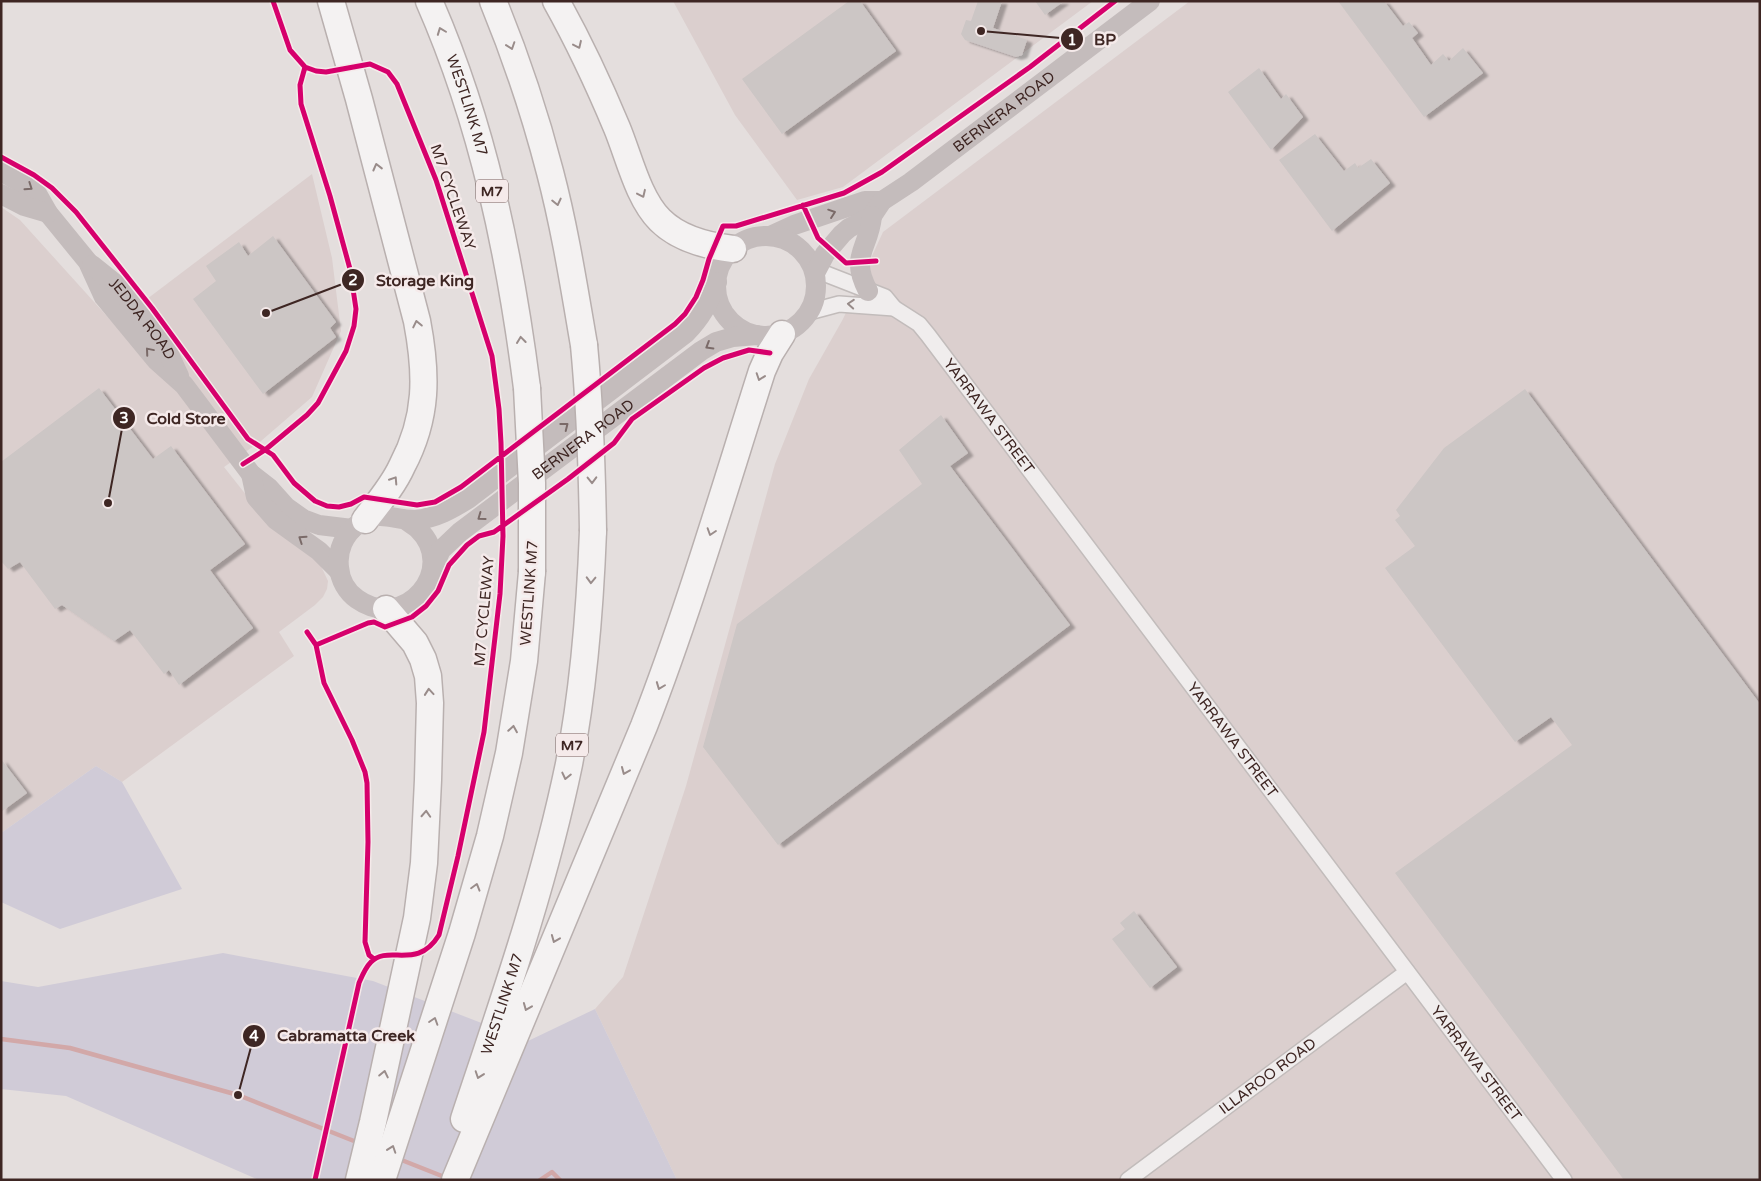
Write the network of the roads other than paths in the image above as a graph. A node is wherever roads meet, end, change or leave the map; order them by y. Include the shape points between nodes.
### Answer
1 (331, 1) edge
2 (429, 1) edge
3 (493, 1) edge
4 (556, 1) edge
5 (1150, 1) edge
6 (1, 171) edge
7 (1, 194) edge
8 (877, 209) junction
9 (48, 213) junction
10 (770, 236) junction
11 (733, 249) junction
12 (815, 274) junction
13 (717, 282) junction
14 (868, 291) junction
15 (894, 308) junction
16 (810, 312) junction
17 (782, 334) junction
18 (756, 335) junction
19 (251, 474) junction
20 (406, 520) junction
21 (358, 525) junction
22 (339, 571) junction
23 (431, 572) junction
24 (386, 609) junction
25 (1406, 972) junction
26 (359, 1180) edge
27 (382, 1180) edge
28 (444, 1180) edge
29 (455, 1180) edge
30 (1128, 1180) edge
31 (1564, 1180) edge

21 -> 1 highway via 393,483 402,466 420,416 425,377 417,321
27 -> 2 highway, WESTLINK M7 / M7, bridge via 490,836 509,753 524,661 532,572 527,388 505,243 484,157
3 -> 28 highway, WESTLINK M7 / M7, bridge via 530,102 567,248 584,344 592,442 593,531 581,685 569,763 551,842 519,953
4 -> 11 highway via 601,92 650,210 679,235 715,247
5 - 8 main road, BERNERA ROAD
6 -> 9 main road, JEDDA ROAD via 36,192
7 - 9 main road via 24,206
10 -> 8 main road, BERNERA ROAD via 865,201
8 - 12 main road, BERNERA ROAD via 842,234
8 - 14 main road via 859,260 860,274
9 - 19 main road, JEDDA ROAD via 88,262 117,285 151,328 166,348 184,385
10 - 11 main road via 750,239
10 - 12 main road via 798,248
11 - 13 main road via 724,258
12 - 14 street, YARRAWA STREET via 826,274
12 - 16 main road via 816,288
13 - 18 main road via 722,310 742,330
20 -> 13 main road, BERNERA ROAD via 447,512 468,499 686,333 702,316
14 - 15 street, YARRAWA STREET via 884,297
15 -> 16 street, YARRAWA STREET via 839,304
15 - 25 street, YARRAWA STREET via 919,324 928,335
16 - 17 main road via 798,325
17 - 18 main road
17 -> 29 highway via 762,372 666,671
18 -> 23 main road, BERNERA ROAD via 716,342 670,374 460,532 440,550
19 - 21 main road, JEDDA ROAD via 303,519 319,525
22 -> 19 main road, JEDDA ROAD via 319,551 276,520 256,497
20 - 21 main road via 386,516
20 - 23 main road via 427,542 432,557
21 - 22 main road via 345,538 340,549
22 - 24 main road via 354,598 372,607
23 - 24 main road via 428,582 415,599
26 -> 24 highway via 417,918 424,863 428,780 428,676 415,643
25 - 30 street, ILLAROO ROAD
25 - 31 street, YARRAWA STREET

